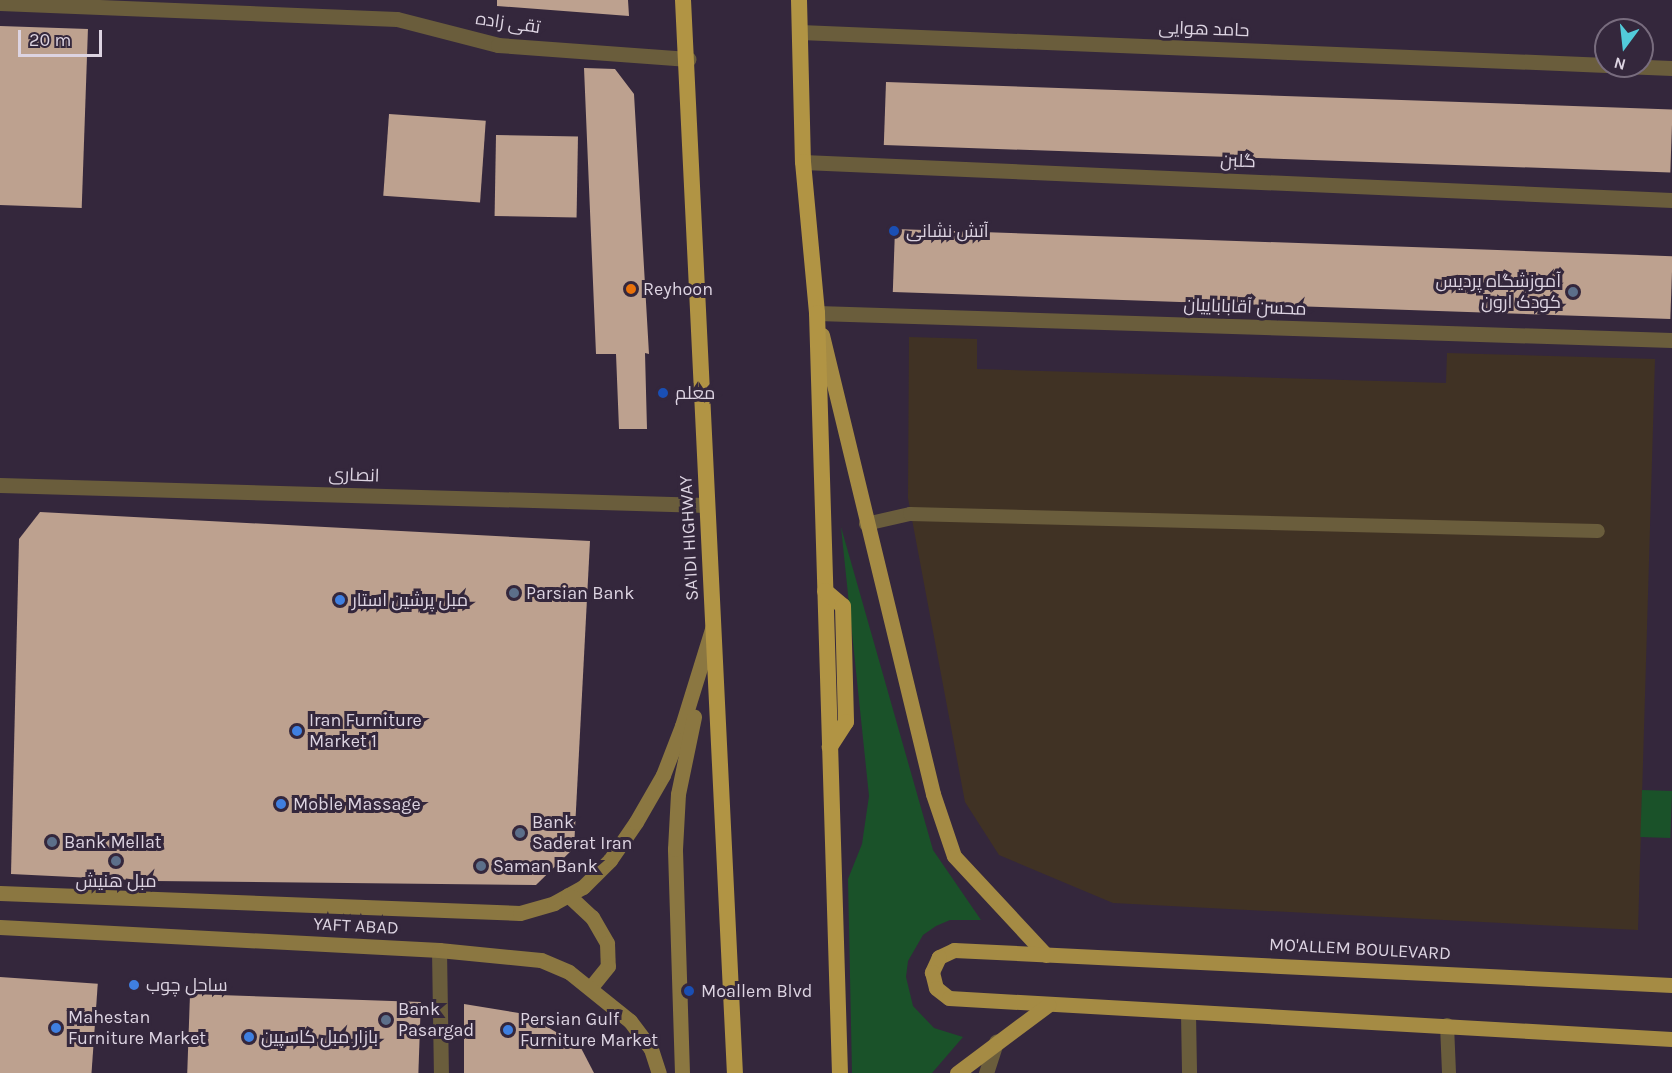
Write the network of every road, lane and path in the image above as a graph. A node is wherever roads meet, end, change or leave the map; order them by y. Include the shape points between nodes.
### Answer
1 (683, 0) edge
2 (799, 0) edge
3 (0, 3) edge
4 (800, 32) junction
5 (688, 59) junction
6 (1594, 65) edge
7 (1654, 67) edge
8 (1672, 68) edge
9 (803, 162) junction
10 (1672, 200) edge
11 (817, 313) junction
12 (1672, 340) edge
13 (0, 485) edge
14 (706, 505) junction
15 (866, 524) junction
16 (1598, 531) dead end
17 (713, 623) junction
18 (0, 893) edge
19 (568, 895) junction
20 (0, 927) edge
21 (439, 950) junction
22 (1046, 955) junction
23 (1672, 985) edge
24 (591, 987) junction
25 (1048, 1005) junction
26 (1188, 1012) junction
27 (1448, 1025) junction
28 (1672, 1039) edge
29 (996, 1042) junction
30 (441, 1073) edge
31 (659, 1073) edge
32 (681, 1073) edge
33 (735, 1073) edge
34 (840, 1073) edge
35 (957, 1073) edge
36 (986, 1073) edge
37 (1189, 1073) edge
38 (1449, 1073) edge

1 - 5 highway, SA'IDI HIGHWAY
2 - 4 highway
3 - 5 street, تقی زاده via 397,19 498,45
4 - 6 street, حامد هوایی
4 - 9 highway
5 - 14 highway, SA'IDI HIGHWAY
7 - 8 street
9 - 10 street, گلبن
9 - 11 highway
11 - 12 street, محسن آقاباباییان
11 - 15 main road
11 - 34 highway
13 - 14 street, انصاری
14 - 17 highway, SA'IDI HIGHWAY
15 - 16 lane via 910,514
15 - 22 main road via 933,794 954,856
17 - 19 main road via 663,775 610,860
17 - 32 main road via 678,794 675,849
17 - 33 highway, SA'IDI HIGHWAY
18 - 19 main road via 520,913
19 - 24 main road via 592,917 607,943 608,966
20 - 21 main road, YAFT ABAD
21 - 24 main road, YAFT ABAD via 541,960
21 - 30 street
22 - 23 main road, MO'ALLEM BOULEVARD
22 - 25 main road, MO'ALLEM BOULEVARD via 954,950 939,957 932,972 936,988 949,998
24 - 31 main road, YAFT ABAD via 630,1021 651,1049
25 - 26 main road
25 - 29 main road
26 - 27 main road
26 - 37 street
27 - 28 main road
27 - 38 lane
29 - 35 main road
29 - 36 street

